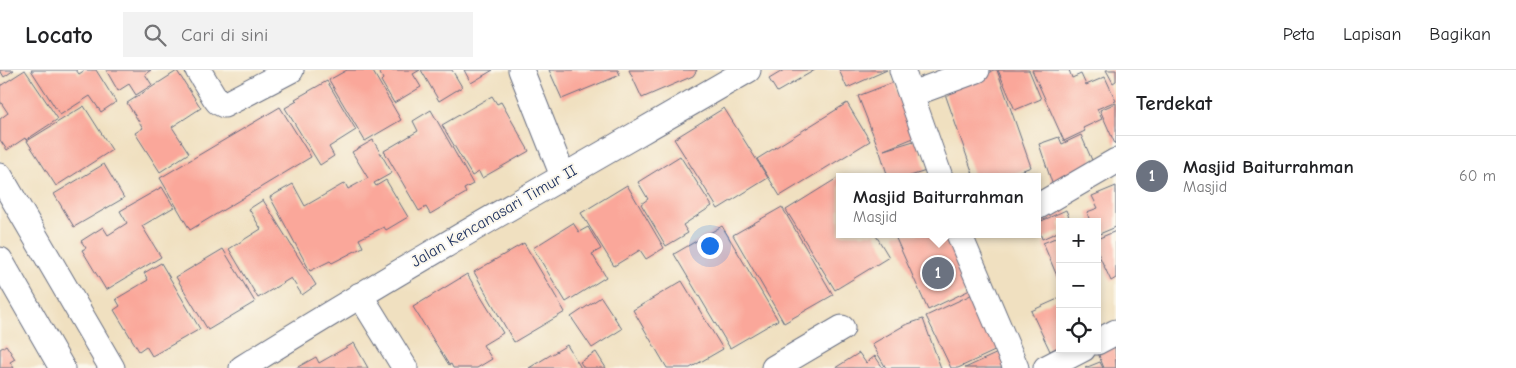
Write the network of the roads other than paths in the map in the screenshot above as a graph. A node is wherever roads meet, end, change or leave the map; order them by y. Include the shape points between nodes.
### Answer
1 (198, 70) edge
2 (291, 70) edge
3 (520, 70) edge
4 (902, 70) edge
5 (978, 70) edge
6 (739, 72) edge
7 (912, 94) junction
8 (1116, 161) edge
9 (939, 173) edge
10 (0, 176) edge
11 (563, 176) junction
12 (1041, 205) edge
13 (966, 238) edge
14 (0, 260) edge
15 (360, 295) junction
16 (842, 328) dead end
17 (1116, 332) edge
18 (1101, 340) edge
19 (1075, 353) edge
20 (62, 368) edge
21 (112, 368) edge
22 (242, 368) edge
23 (406, 368) edge
24 (774, 368) edge
25 (1016, 368) edge
26 (1046, 368) edge

1 - 2 street via 215,98 224,105
3 - 11 street
4 - 7 street
5 - 7 street
6 - 11 street, Jalan Kencanasari Timur II
7 - 9 street
8 - 12 street
10 - 21 street
11 - 15 street, Jalan Kencanasari Timur II
13 - 25 street
14 - 20 street
15 - 22 street, Jalan Kencanasari Timur II
15 - 23 street
16 - 24 street
17 - 18 street
19 - 26 street

